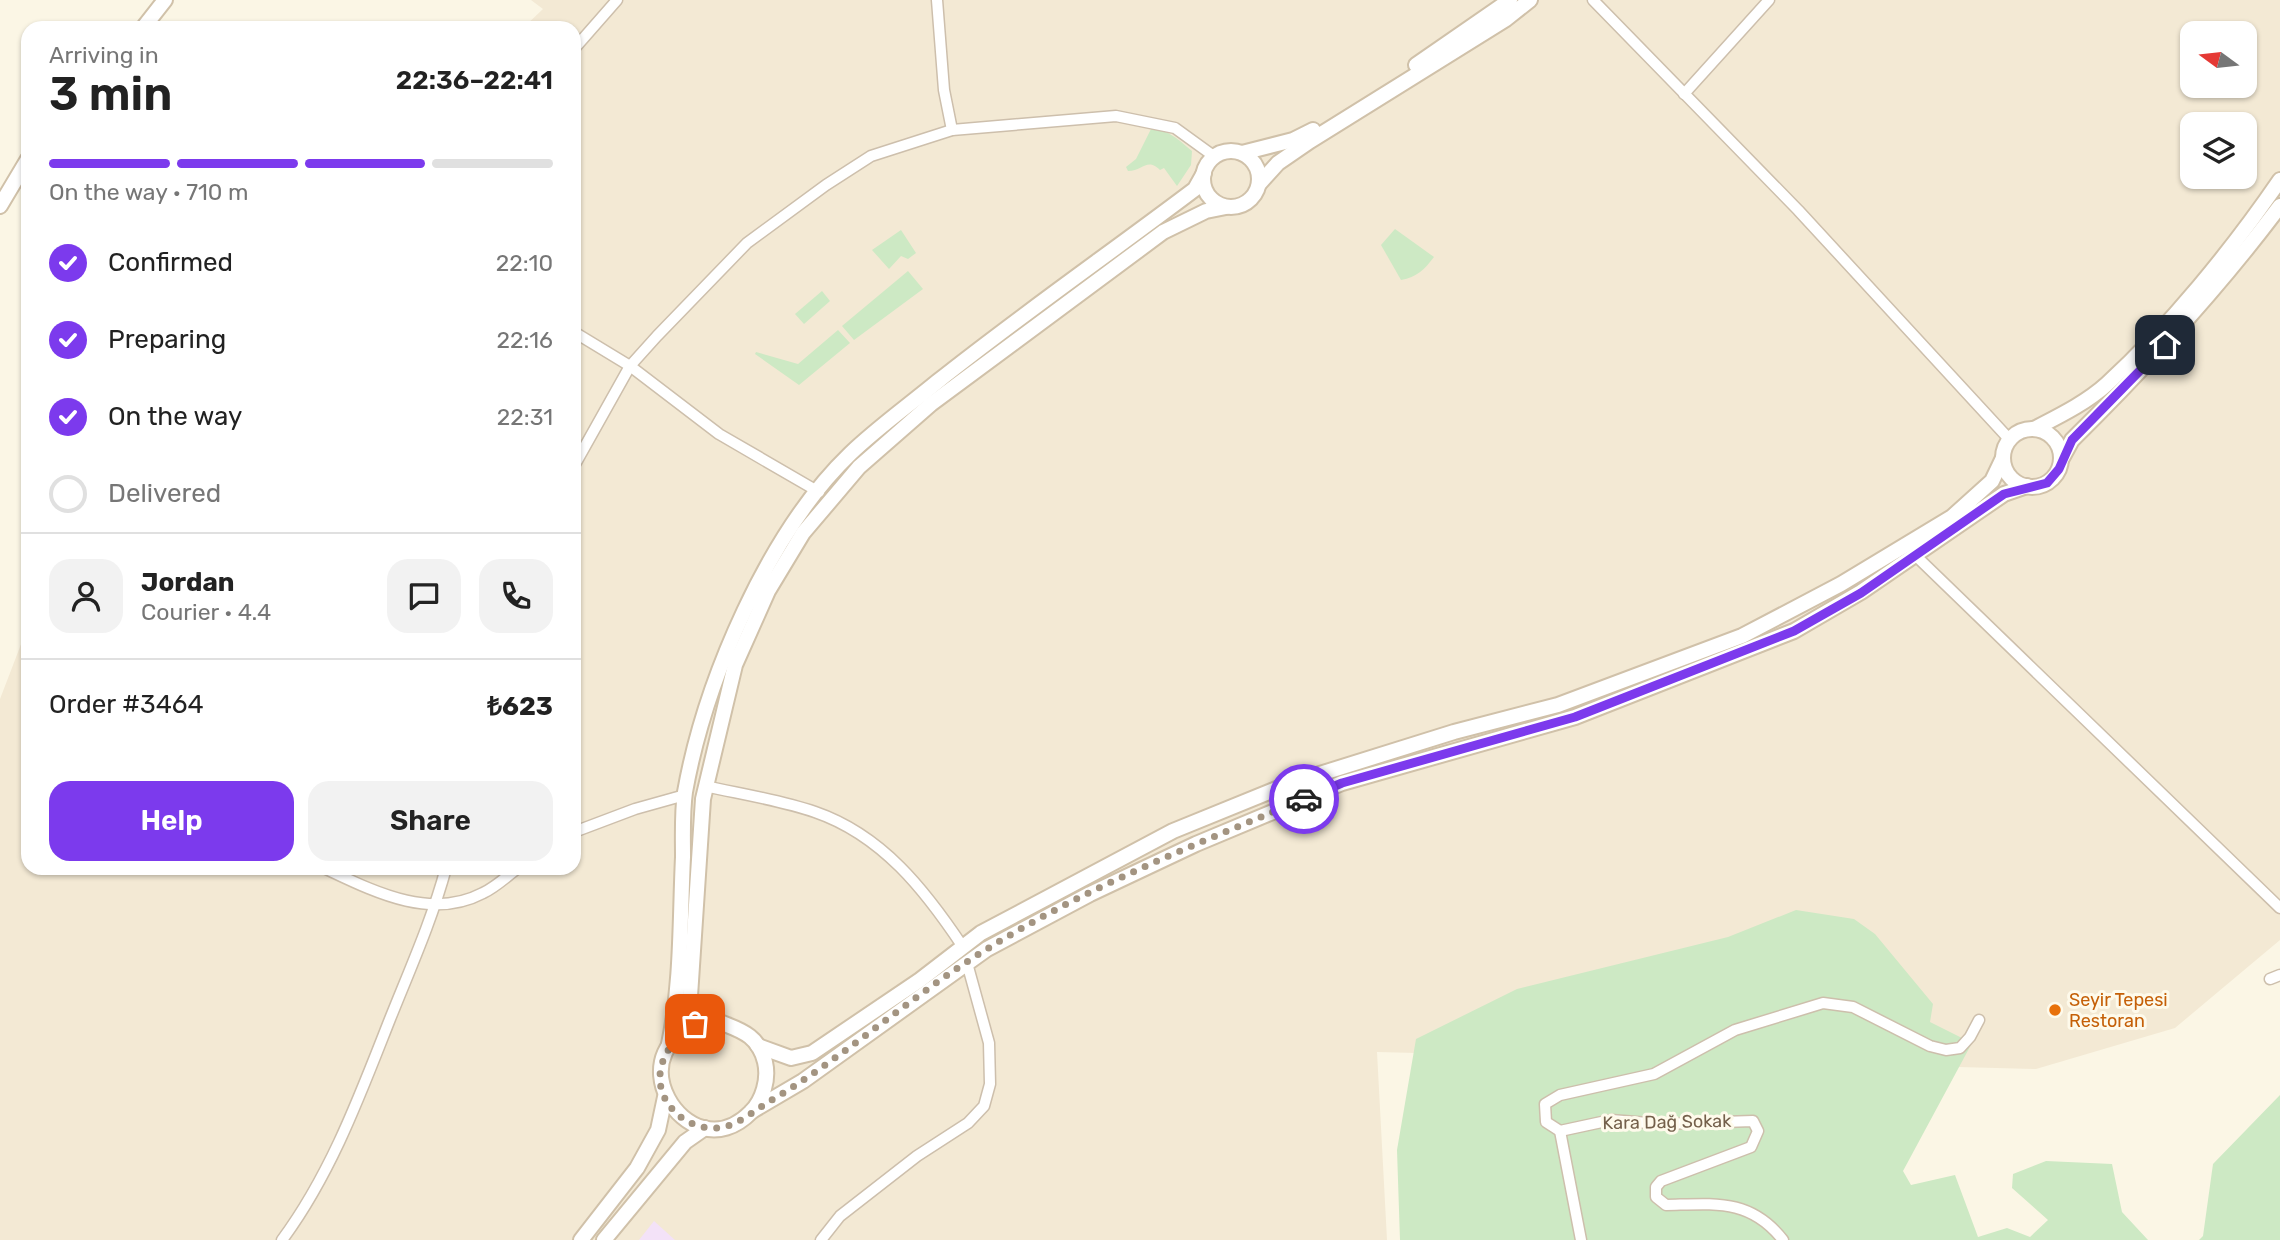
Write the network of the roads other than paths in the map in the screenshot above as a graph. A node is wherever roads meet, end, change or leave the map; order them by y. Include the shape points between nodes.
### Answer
1 (165, 0) edge
2 (617, 0) edge
3 (937, 0) edge
4 (1510, 0) edge
5 (1530, 0) edge
6 (1593, 0) edge
7 (1769, 0) edge
8 (149, 21) edge
9 (581, 41) edge
10 (1684, 94) junction
11 (952, 130) junction
12 (1242, 153) junction
13 (1215, 157) junction
14 (21, 171) edge
15 (1204, 173) junction
16 (2280, 180) edge
17 (1259, 184) junction
18 (0, 206) edge
19 (2280, 206) edge
20 (1226, 207) junction
21 (581, 335) edge
22 (629, 366) junction
23 (2034, 429) junction
24 (2010, 440) junction
25 (581, 453) edge
26 (2003, 458) junction
27 (2061, 460) junction
28 (2027, 486) junction
29 (819, 492) junction
30 (1916, 556) junction
31 (705, 786) junction
32 (685, 794) junction
33 (581, 829) edge
34 (338, 875) edge
35 (444, 875) edge
36 (509, 875) edge
37 (435, 905) junction
38 (2280, 908) edge
39 (963, 947) junction
40 (967, 963) junction
41 (1979, 1020) dead end
42 (713, 1021) junction
43 (758, 1046) junction
44 (668, 1047) junction
45 (665, 1097) junction
46 (752, 1111) junction
47 (705, 1128) junction
48 (1560, 1131) junction
49 (282, 1240) edge
50 (582, 1240) edge
51 (604, 1240) edge
52 (821, 1240) edge
53 (1581, 1240) edge
54 (1783, 1240) edge

1 - 8 street
2 - 9 street
3 - 11 street
4 - 12 street via 1337,117 1293,140
5 - 17 street via 1278,163
6 - 10 street
7 - 10 street
10 - 24 street
11 - 13 street via 1116,116 1175,128
11 - 22 street via 872,156 826,185 747,243
12 - 13 street
12 - 17 street via 1256,166
13 - 15 street
14 - 18 street
15 - 20 street via 1211,198
15 - 29 street via 1195,189 908,405 849,455
16 - 23 street via 2217,266 2106,385
17 - 20 street via 1251,200
19 - 27 street via 2228,275 2072,440
20 - 31 street via 1206,211 1163,232 931,404 859,467 803,533 768,591 735,665
21 - 22 street
22 - 25 street
22 - 29 street via 719,434
23 - 24 street
23 - 27 street via 2051,435
24 - 26 street
26 - 28 street via 2010,477
26 - 39 street via 1992,481 1952,517 1841,584 1742,636 1558,705 1454,732 1279,788 1173,831 981,933
27 - 28 street via 2047,483
28 - 30 street via 2004,494
29 - 32 street via 770,562 742,613 699,734
30 - 38 street
30 - 40 street via 1794,631 1575,717 1342,783 1090,894
31 - 39 street via 815,812 848,827 910,876
31 - 42 street via 690,996 695,1007
32 - 33 street
32 - 44 street via 677,1006
34 - 37 street via 365,888
35 - 37 street
36 - 37 street via 483,894
37 - 49 street via 352,1115 301,1215
39 - 43 street via 812,1053 791,1059
40 - 46 street via 803,1081
40 - 52 street via 989,1043 990,1084 984,1106 968,1124 917,1156 840,1216
41 - 48 street via 1960,1048 1946,1050 1853,1007 1823,1003 1735,1030 1654,1074 1560,1095 1545,1104 1546,1122
42 - 43 street via 746,1032
42 - 44 street via 695,1024
43 - 46 street via 766,1080
44 - 45 street via 661,1063
45 - 47 street via 674,1112
45 - 50 street via 658,1130 637,1168
46 - 47 street via 730,1125
47 - 51 street via 685,1142
48 - 53 street
48 - 54 street, Kara Dağ Sokak via 1611,1120 1661,1124 1753,1121 1758,1131 1751,1147 1661,1181 1656,1196 1666,1205 1727,1204 1758,1215

